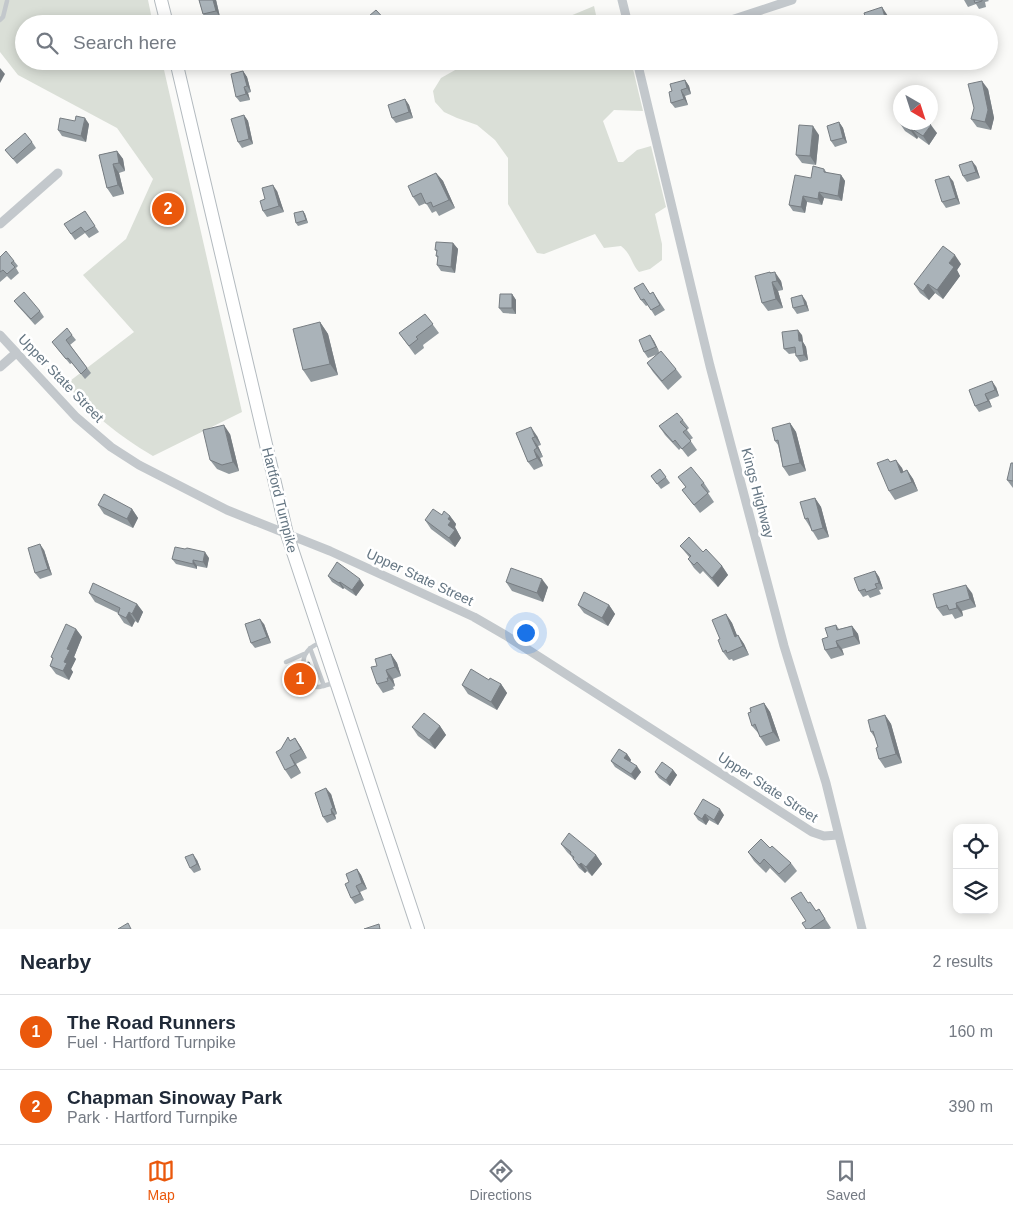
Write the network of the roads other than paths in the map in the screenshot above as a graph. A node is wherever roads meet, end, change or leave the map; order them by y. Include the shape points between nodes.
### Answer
1 (161, 0) edge
2 (622, 0) edge
3 (792, 0) edge
4 (7, 1) dead end
5 (165, 15) edge
6 (626, 15) edge
7 (746, 15) edge
8 (0, 20) edge
9 (178, 70) edge
10 (639, 70) edge
11 (58, 173) dead end
12 (0, 224) edge
13 (0, 335) edge
14 (16, 353) junction
15 (0, 367) edge
16 (287, 534) junction
17 (322, 642) junction
18 (310, 648) junction
19 (304, 654) junction
20 (286, 662) dead end
21 (330, 684) junction
22 (838, 835) junction
23 (418, 929) edge
24 (862, 929) edge

1 - 5 main road
2 - 6 street
3 - 7 street
4 - 8 lane
9 - 16 main road, Hartford Turnpike
10 - 22 street, Kings Highway via 716,392
11 - 12 street
13 - 14 street, Upper State Street
14 - 15 street
14 - 16 street, Upper State Street via 76,417 118,451 205,499
16 - 17 main road, Hartford Turnpike
16 - 22 street, Upper State Street via 474,617 812,832 824,836
17 - 18 lane
17 - 21 main road, Hartford Turnpike
18 - 19 lane
18 - 21 lane
19 - 20 lane
19 - 21 lane via 304,668 312,687
21 - 23 main road, Hartford Turnpike
22 - 24 street, Kings Highway

